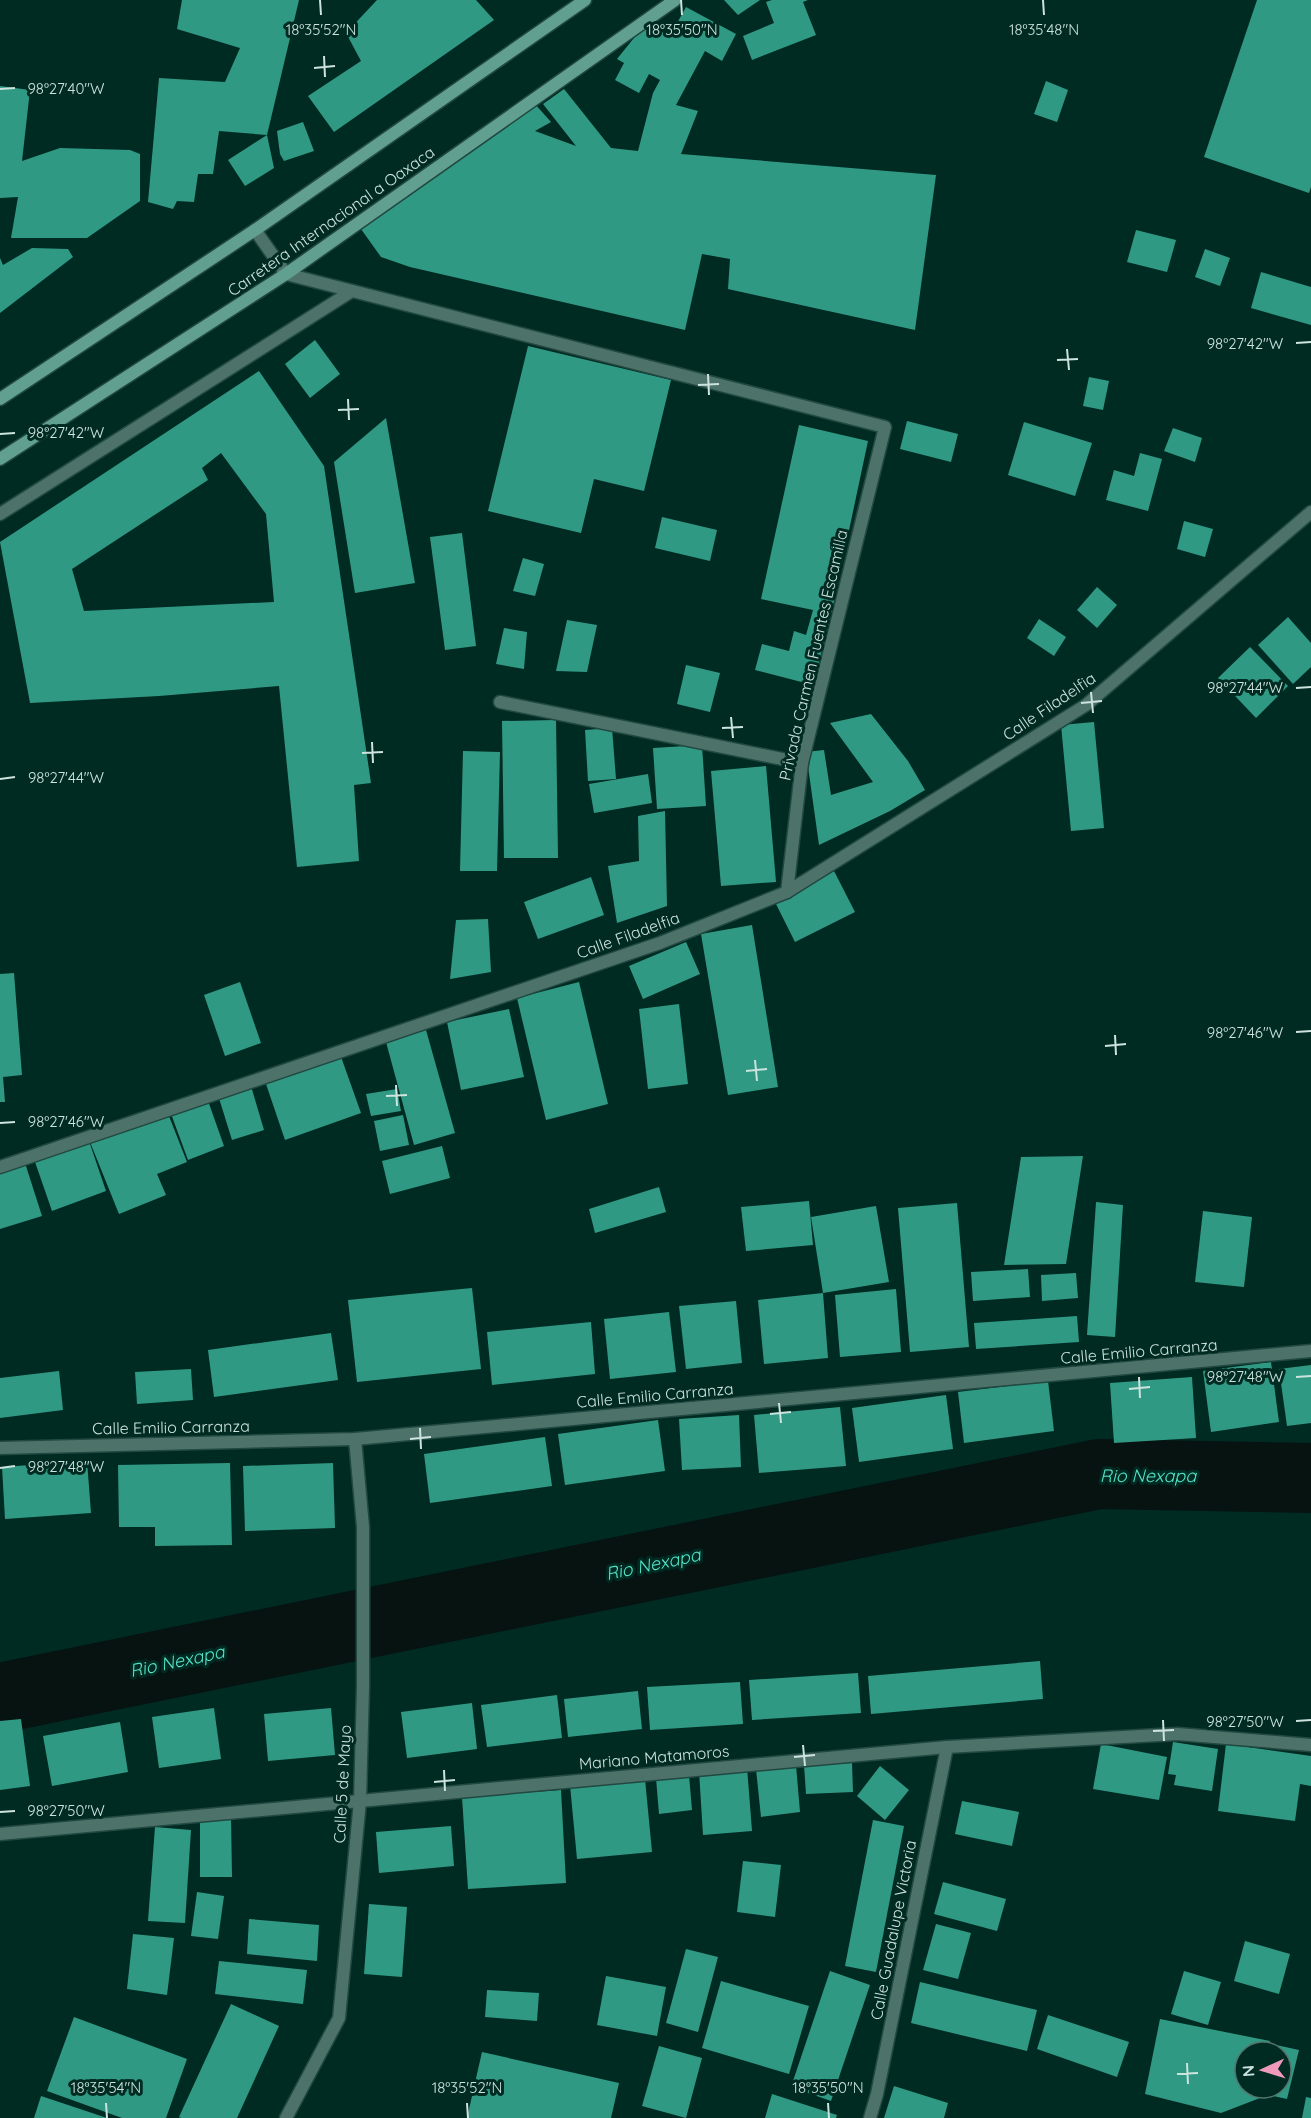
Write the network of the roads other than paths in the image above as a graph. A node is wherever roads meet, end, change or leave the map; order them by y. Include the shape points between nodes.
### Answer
1 (585, 0) edge
2 (675, 0) edge
3 (255, 230) junction
4 (286, 274) junction
5 (352, 291) junction
6 (0, 399) edge
7 (0, 459) edge
8 (1311, 512) edge
9 (0, 514) edge
10 (500, 702) dead end
11 (802, 763) junction
12 (787, 892) junction
13 (0, 1167) edge
14 (1311, 1351) edge
15 (355, 1439) junction
16 (0, 1448) edge
17 (1311, 1745) edge
18 (947, 1747) junction
19 (360, 1801) junction
20 (0, 1834) edge
21 (286, 2118) edge
22 (870, 2118) edge

1 - 3 street
2 - 4 street, Carretera Internacional a Oaxaca
3 - 4 street
3 - 6 street
4 - 5 street
4 - 7 street, Carretera Internacional a Oaxaca
5 - 9 street
5 - 11 street, Privada Carmen Fuentes Escamilla via 885,427
8 - 12 street, Calle Filadelfia via 1086,705
10 - 11 street
11 - 12 street, Privada Carmen Fuentes Escamilla
12 - 13 street, Calle Filadelfia via 660,943
14 - 15 street, Calle Emilio Carranza
15 - 16 street, Calle Emilio Carranza
15 - 19 street, Calle 5 de Mayo via 363,1527
17 - 18 street, Mariano Matamoros via 1177,1734
18 - 19 street, Mariano Matamoros
18 - 22 street, Calle Guadalupe Victoria
19 - 20 street, Mariano Matamoros
19 - 21 street, Calle 5 de Mayo via 339,2018

